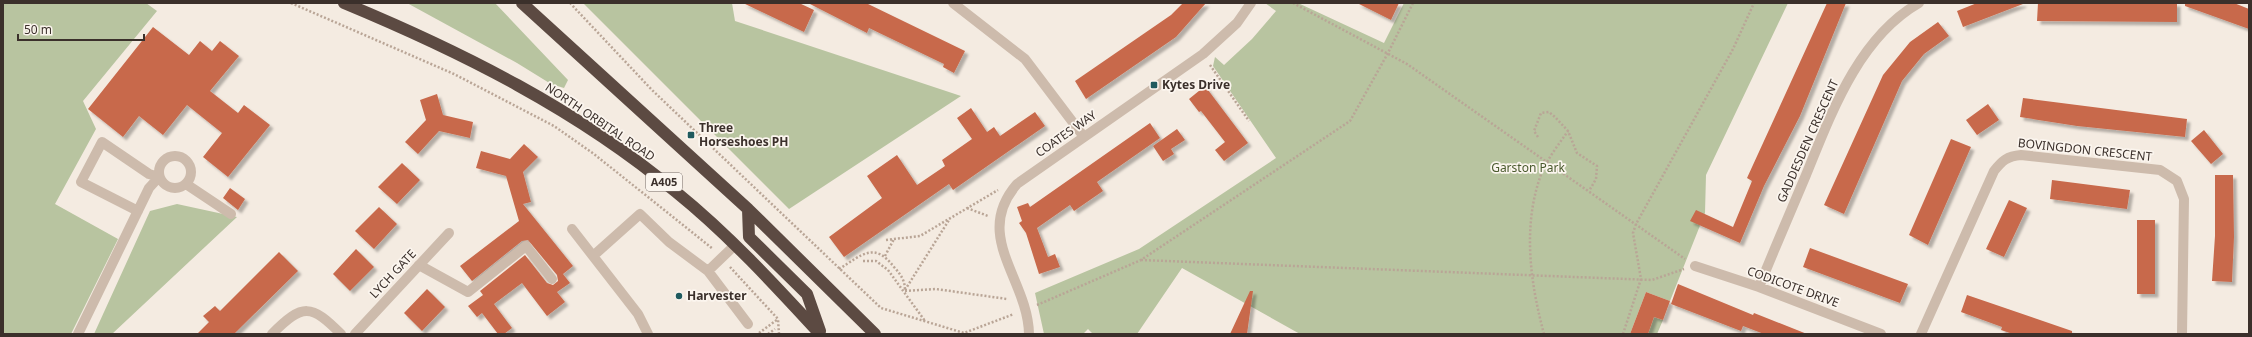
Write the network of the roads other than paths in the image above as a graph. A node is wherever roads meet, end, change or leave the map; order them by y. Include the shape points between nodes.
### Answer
1 (344, 3) edge
2 (522, 3) edge
3 (953, 3) edge
4 (1251, 3) edge
5 (1919, 3) edge
6 (1084, 137) junction
7 (159, 177) junction
8 (186, 184) junction
9 (748, 208) junction
10 (138, 211) junction
11 (231, 214) dead end
12 (572, 229) dead end
13 (449, 233) dead end
14 (734, 246) junction
15 (593, 256) junction
16 (419, 266) junction
17 (1695, 266) road end
18 (708, 271) junction
19 (552, 279) dead end
20 (1758, 287) junction
21 (748, 324) dead end
22 (78, 334) edge
23 (272, 334) edge
24 (342, 334) edge
25 (355, 334) edge
26 (648, 334) edge
27 (820, 334) edge
28 (875, 334) edge
29 (1028, 334) edge
30 (1881, 334) edge
31 (1920, 334) edge
32 (2182, 334) edge

1 - 14 highway, NORTH ORBITAL ROAD / A405 via 481,64 551,104 622,150 676,192
2 - 9 highway
3 - 6 street via 1025,59
4 - 6 street, COATES WAY via 1237,23 1203,54
5 - 20 street, GADDESDEN CRESCENT via 1904,11 1877,39 1852,74 1834,108
6 - 29 street, COATES WAY via 1017,184 1004,202 999,220 1000,244 1025,310
7 - 8 street via 172,188
7 - 8 street via 159,169 164,160 180,157 190,169
7 - 10 street via 149,188
7 - 10 street via 149,174 102,142 81,182
8 - 11 street
9 - 27 highway via 749,237 806,294
9 - 28 highway
10 - 22 street
12 - 15 street
13 - 16 street, LYCH GATE
14 - 18 street
14 - 27 highway, NORTH ORBITAL ROAD / A405
15 - 18 street via 640,214 669,242
15 - 26 street via 638,314
16 - 19 street via 468,292 526,246
16 - 25 street, LYCH GATE
17 - 20 street, CODICOTE DRIVE
18 - 21 street
20 - 30 street, CODICOTE DRIVE
23 - 24 street via 286,320 309,310 322,315
31 - 32 street, BOVINGDON CRESCENT via 1994,171 2011,155 2160,170 2176,181 2184,199

